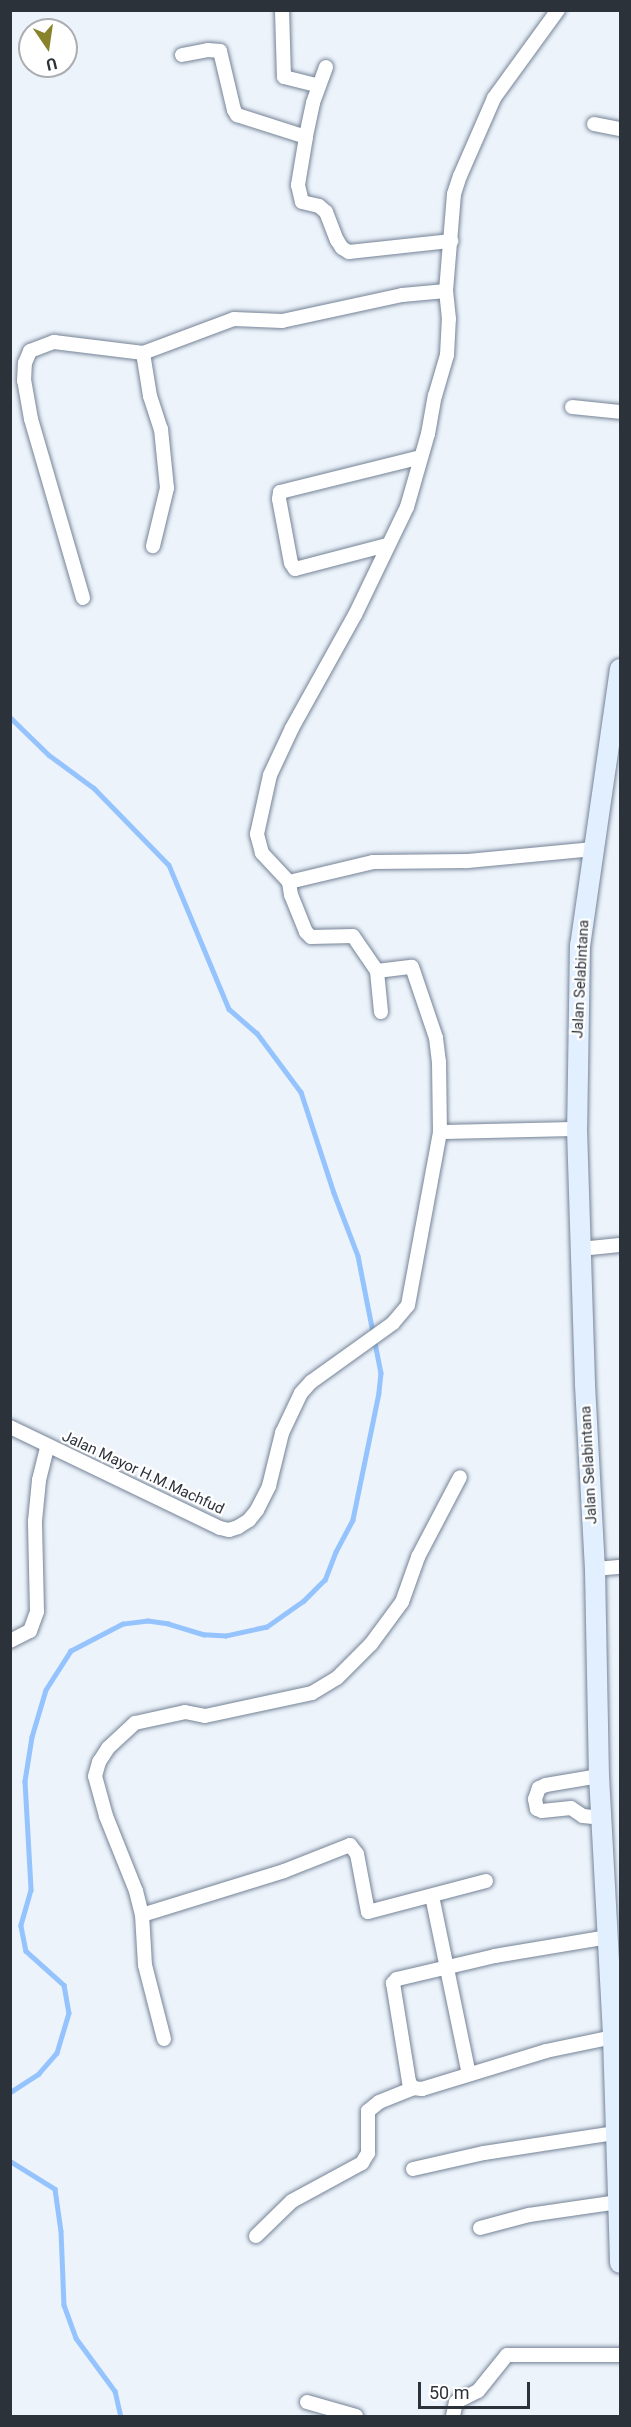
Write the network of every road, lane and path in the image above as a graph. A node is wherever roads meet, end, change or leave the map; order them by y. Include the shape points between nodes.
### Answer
1 (282, 10) edge
2 (558, 10) edge
3 (182, 55) dead end
4 (326, 67) dead end
5 (319, 86) junction
6 (594, 124) dead end
7 (621, 129) edge
8 (306, 137) junction
9 (450, 241) junction
10 (446, 291) junction
11 (143, 352) junction
12 (572, 407) dead end
13 (621, 412) edge
14 (421, 457) junction
15 (387, 545) junction
16 (153, 546) dead end
17 (83, 598) dead end
18 (621, 669) edge
19 (594, 849) junction
20 (289, 882) junction
21 (377, 971) junction
22 (381, 1012) dead end
23 (577, 1129) junction
24 (440, 1132) junction
25 (621, 1245) edge
26 (580, 1249) junction
27 (10, 1427) edge
28 (47, 1447) junction
29 (460, 1477) dead end
30 (621, 1567) edge
31 (595, 1569) junction
32 (10, 1641) edge
33 (599, 1776) junction
34 (601, 1818) junction
35 (486, 1881) dead end
36 (432, 1896) junction
37 (142, 1915) junction
38 (608, 1937) junction
39 (446, 1966) junction
40 (613, 2037) junction
41 (164, 2039) dead end
42 (469, 2074) junction
43 (413, 2088) junction
44 (615, 2133) junction
45 (413, 2169) dead end
46 (618, 2202) junction
47 (480, 2228) dead end
48 (255, 2236) dead end
49 (621, 2263) edge
50 (621, 2355) edge
51 (308, 2402) dead end
52 (356, 2416) edge
53 (453, 2416) edge

1 - 5 street via 284,77
2 - 9 street via 487,111 454,194
3 - 8 street via 219,51 237,115
4 - 5 street
5 - 8 street
6 - 7 street
8 - 9 street via 299,195 302,202 326,212 342,248 359,252
9 - 10 street
10 - 11 street via 402,295 282,321 234,319
10 - 14 street via 447,355
11 - 16 street via 150,396 161,429 168,488
11 - 17 street via 54,342 30,351 25,363 31,419
12 - 13 street
14 - 15 street via 407,507
14 - 15 street via 280,492 295,569
15 - 20 street via 355,615 270,775 257,834 262,853
18 - 19 street, Jalan Selabintana
19 - 20 street via 467,861 372,862
19 - 23 street, Jalan Selabintana via 580,945
20 - 21 street via 306,932 311,937 352,936
21 - 22 street
21 - 24 street, Jalan Mayor H.M.Machfud via 414,969 438,1054
23 - 24 street
23 - 26 street, Jalan Selabintana
24 - 28 street, Jalan Mayor H.M.Machfud via 408,1305 393,1323 301,1393 282,1433 269,1486 249,1520 229,1530 220,1528
25 - 26 street
26 - 31 street, Jalan Selabintana
27 - 28 street, Jalan Mayor H.M.Machfud
28 - 32 street via 36,1504 34,1560 38,1612 30,1631
29 - 37 street via 418,1557 402,1602 371,1644 337,1678 312,1693 205,1716 185,1712 135,1723 108,1748 95,1776
30 - 31 street
31 - 33 street, Jalan Selabintana
33 - 34 street, Jalan Selabintana
33 - 34 street via 546,1785 536,1793 535,1805 542,1811 571,1808 583,1816
34 - 38 street, Jalan Selabintana
35 - 36 street
36 - 37 street via 368,1912 357,1854 350,1845 284,1871
36 - 39 street
37 - 41 street via 145,1965
38 - 39 street
38 - 40 street, Jalan Selabintana
39 - 42 street
39 - 43 street via 393,1982
40 - 42 street via 546,2051
40 - 44 street, Jalan Selabintana
42 - 43 street via 422,2089
43 - 48 street via 379,2102 368,2111 368,2153 362,2163 292,2201
44 - 45 street via 484,2153
44 - 46 street, Jalan Selabintana
46 - 47 street via 529,2215
46 - 49 street, Jalan Selabintana
50 - 53 street via 507,2355 478,2391 456,2402
51 - 52 street

